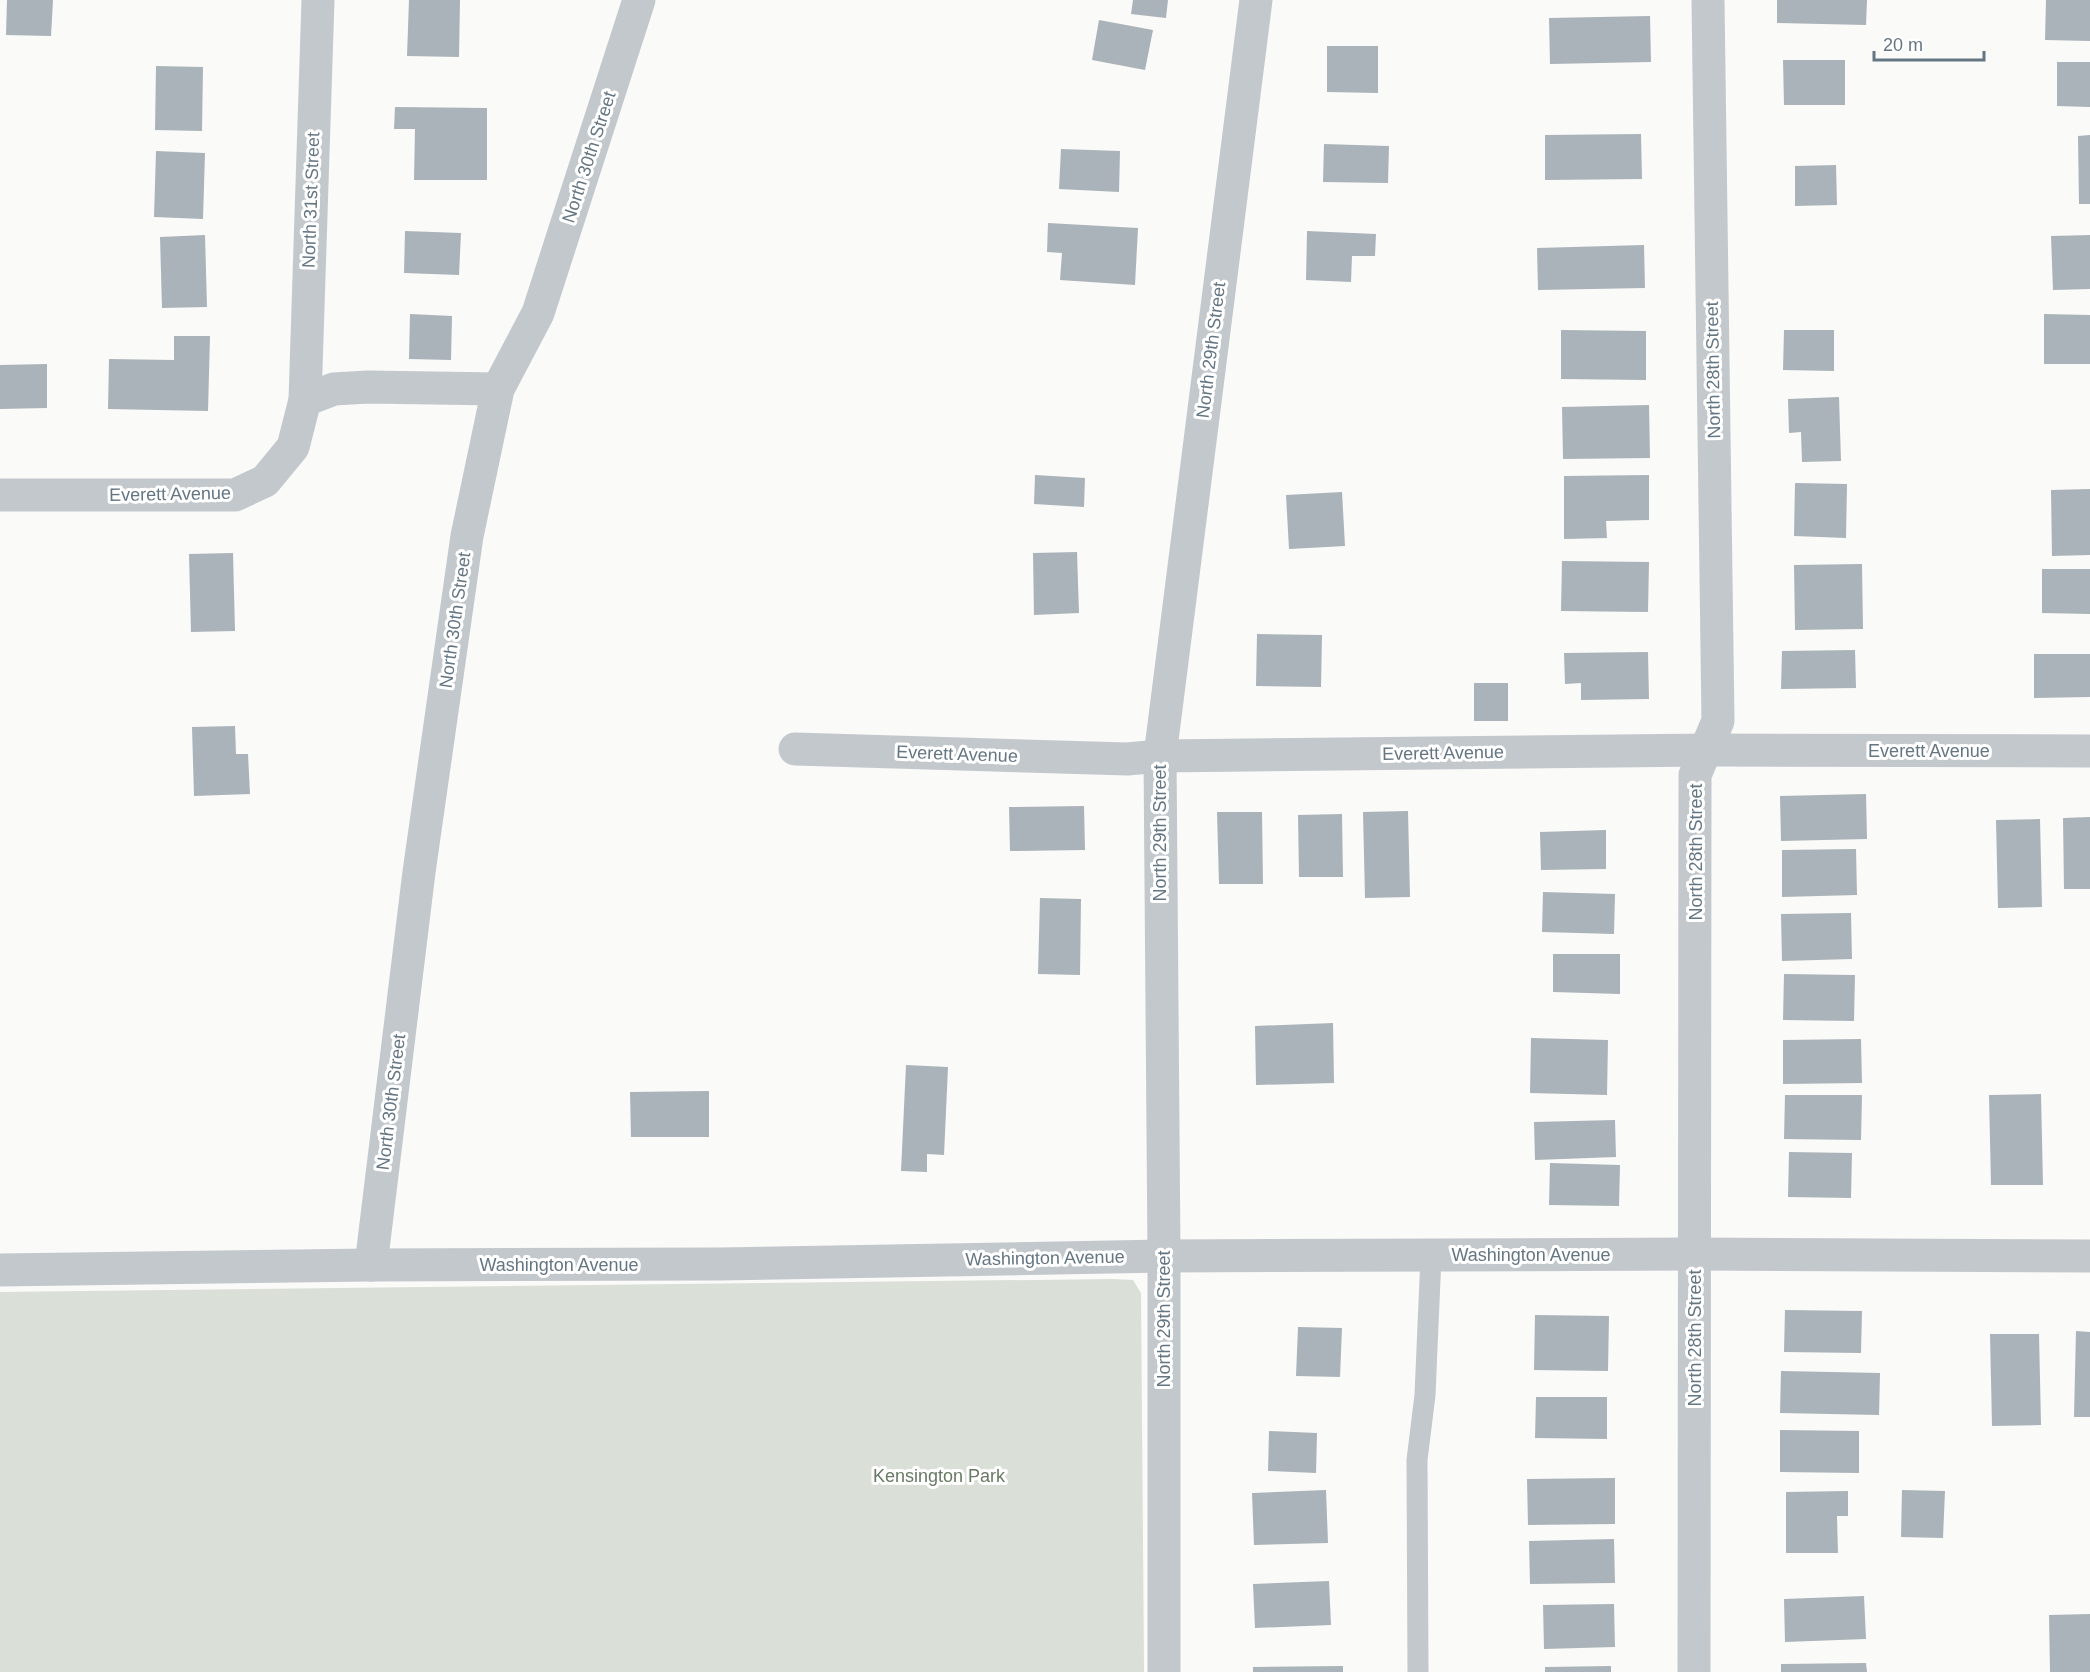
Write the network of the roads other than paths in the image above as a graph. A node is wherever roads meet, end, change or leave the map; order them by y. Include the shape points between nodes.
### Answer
1 (318, 0) edge
2 (639, 0) edge
3 (1256, 0) edge
4 (1708, 0) edge
5 (498, 389) junction
6 (305, 400) junction
7 (0, 495) edge
8 (795, 749) dead end
9 (1707, 750) junction
10 (2090, 751) edge
11 (1160, 756) junction
12 (1695, 1254) junction
13 (1164, 1256) junction
14 (1431, 1256) junction
15 (2090, 1256) edge
16 (371, 1265) junction
17 (0, 1270) edge
18 (1164, 1672) edge
19 (1418, 1672) edge
20 (1694, 1672) edge

1 - 6 street, North 31st Street
2 - 5 street, North 30th Street via 538,313
3 - 11 street, North 29th Street
4 - 9 street, North 28th Street via 1718,721
5 - 6 street via 368,387 334,389
5 - 16 street, North 30th Street via 467,536 419,872
6 - 7 street, Everett Avenue via 293,447 266,481 235,495
8 - 11 street, Everett Avenue via 1127,759
9 - 10 street, Everett Avenue
9 - 11 street, Everett Avenue
9 - 12 street, North 28th Street via 1695,775
11 - 13 street, North 29th Street
12 - 14 street, Washington Avenue
12 - 15 street, Washington Avenue
12 - 20 street, North 28th Street
13 - 14 street, Washington Avenue
13 - 16 street, Washington Avenue
13 - 18 street, North 29th Street
14 - 19 lane via 1425,1395 1417,1460
16 - 17 street, Washington Avenue

